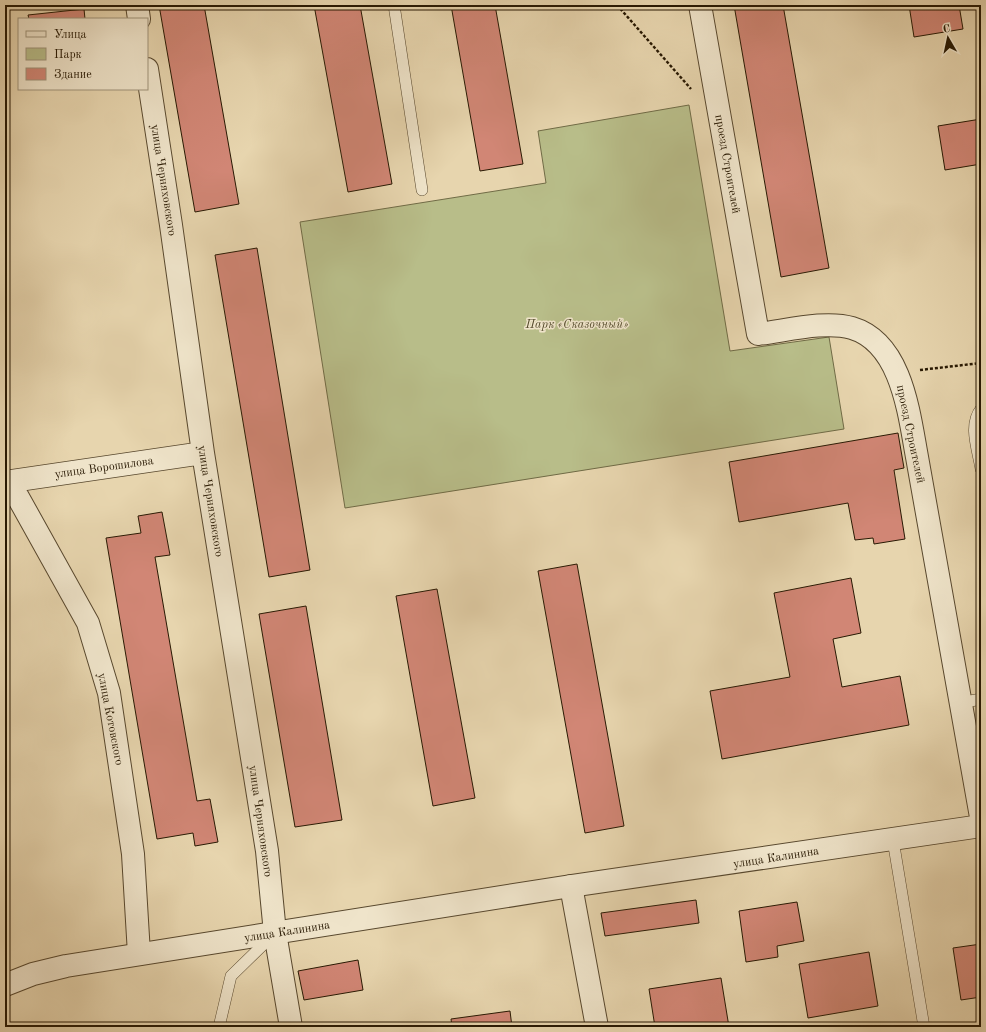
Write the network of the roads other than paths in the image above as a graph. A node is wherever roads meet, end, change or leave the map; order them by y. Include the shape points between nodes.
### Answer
1 (137, 5) edge
2 (394, 5) edge
3 (700, 5) edge
4 (139, 18) edge
5 (148, 75) edge
6 (422, 190) dead end
7 (981, 409) edge
8 (203, 453) junction
9 (981, 469) edge
10 (7, 481) edge
11 (971, 701) edge
12 (981, 817) edge
13 (981, 826) edge
14 (892, 840) junction
15 (571, 886) junction
16 (275, 932) junction
17 (139, 954) junction
18 (5, 985) edge
19 (219, 1027) edge
20 (291, 1027) edge
21 (598, 1027) edge
22 (924, 1027) edge

1 - 4 street
2 - 6 lane
3 - 11 street, проезд Строителей via 758,334 824,325 852,328 874,341 888,356 898,373
5 - 8 street, улица Черняховского via 172,225
7 - 9 lane via 976,416 974,428
8 - 10 street, улица Ворошилова
8 - 16 street, улица Черняховского via 267,851
10 - 17 street, улица Котовского via 88,623 109,693 133,854
11 - 12 street, проезд Строителей
13 - 14 street, улица Калинина
14 - 15 street, улица Калинина
14 - 22 lane
15 - 16 street, улица Калинина
15 - 21 street
16 - 17 street, улица Калинина
16 - 19 lane via 231,976
16 - 20 street, улица Черняховского
17 - 18 street, улица Калинина via 66,966 33,974

